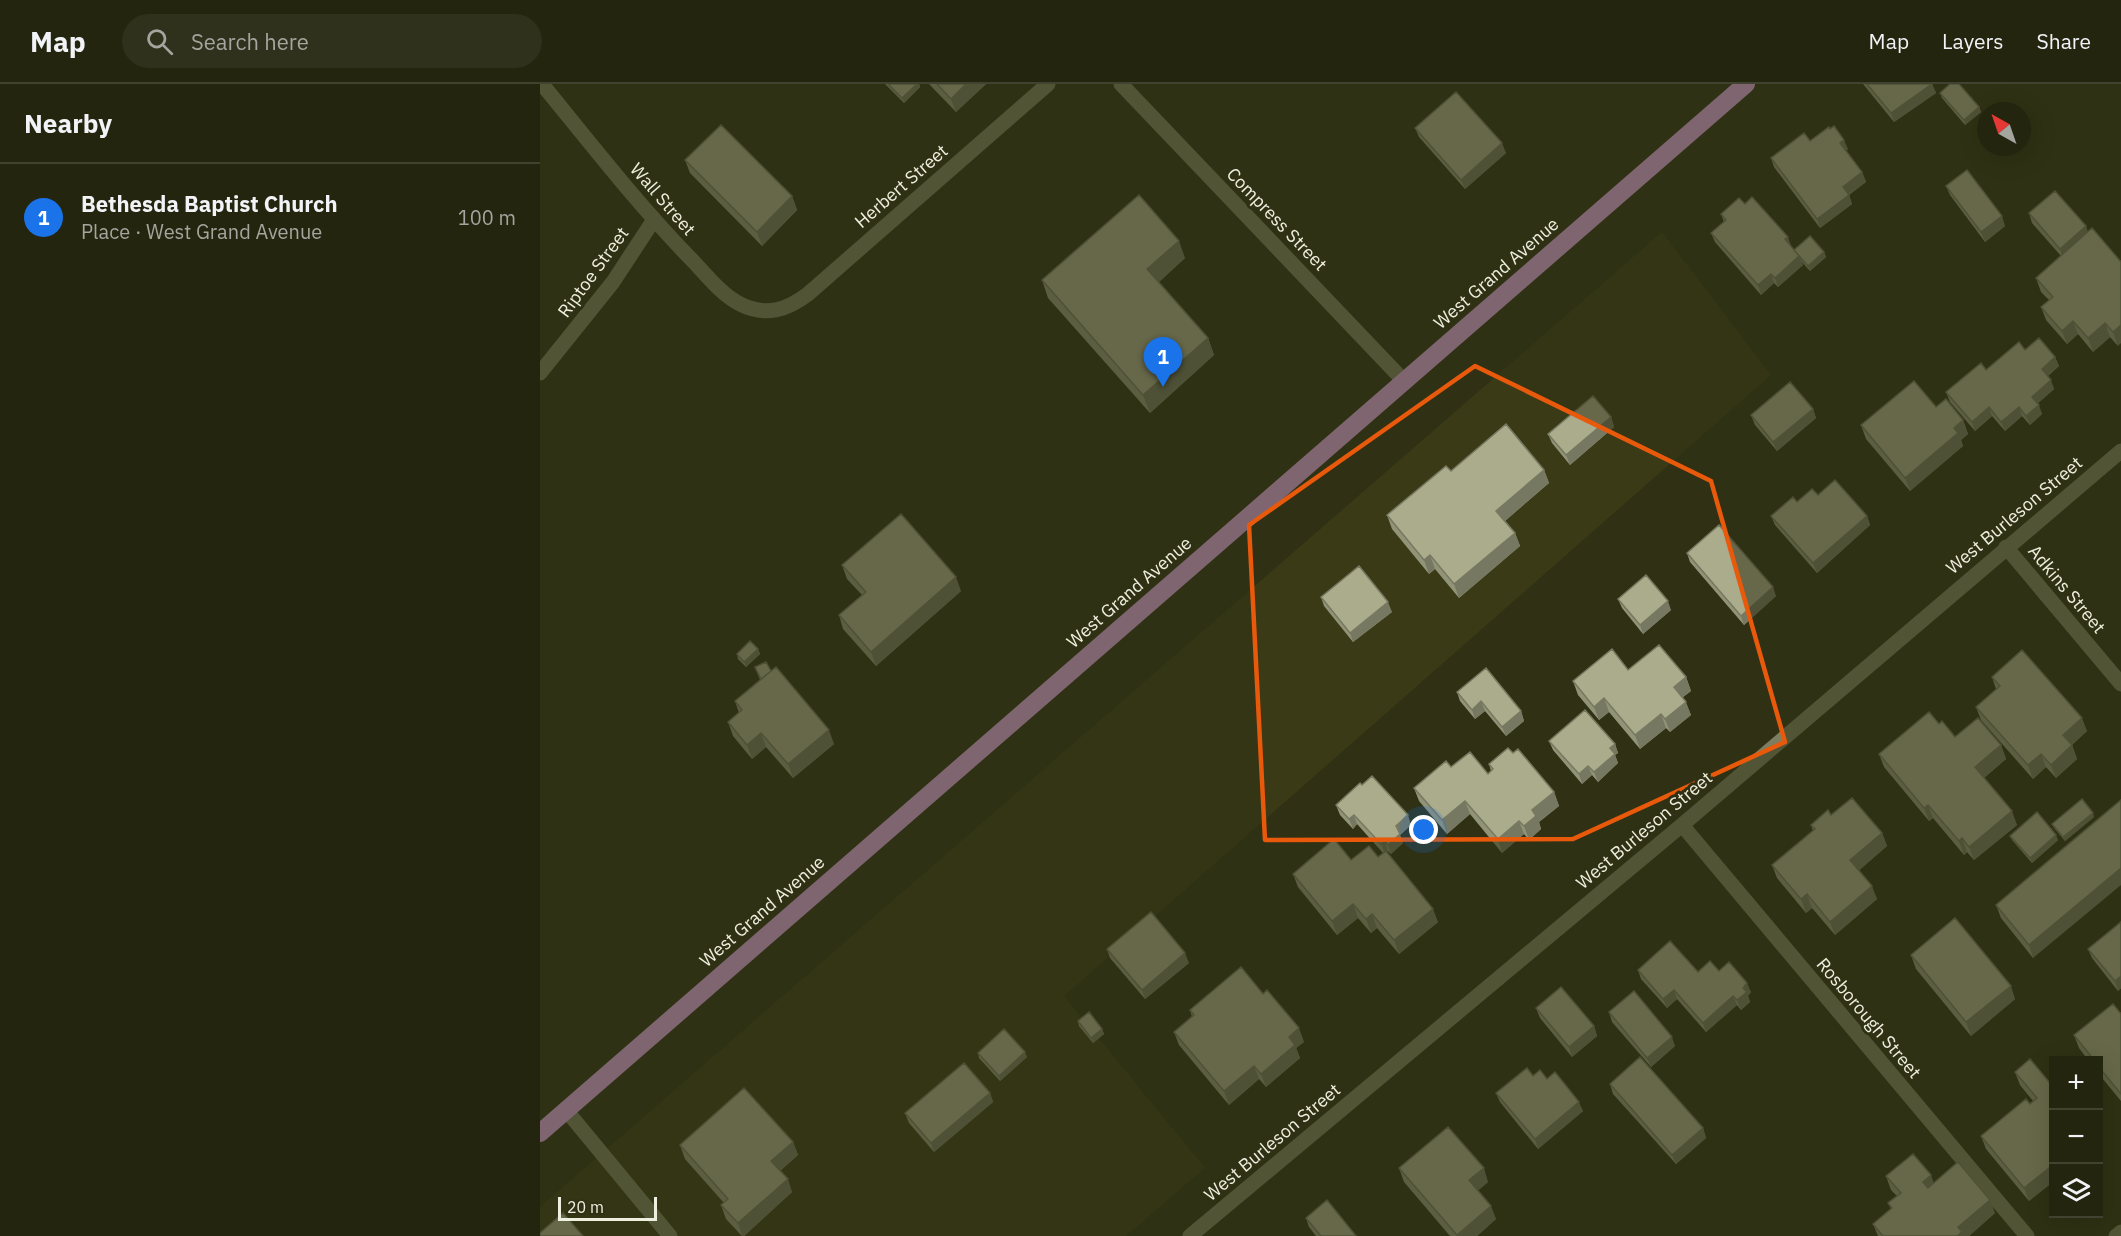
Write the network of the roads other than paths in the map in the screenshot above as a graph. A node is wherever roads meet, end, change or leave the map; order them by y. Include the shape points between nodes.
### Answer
1 (542, 84) edge
2 (1048, 84) edge
3 (1121, 84) edge
4 (1746, 84) edge
5 (653, 220) junction
6 (775, 310) joint
7 (540, 373) edge
8 (1404, 381) junction
9 (2121, 451) edge
10 (2006, 547) junction
11 (2121, 684) edge
12 (1682, 825) junction
13 (566, 1110) junction
14 (540, 1133) edge
15 (2121, 1232) edge
16 (670, 1236) edge
17 (1190, 1236) edge
18 (2026, 1236) edge
19 (2116, 1236) edge

1 - 5 street, Wall Street
2 - 6 street, Herbert Street via 808,294 793,305
3 - 8 street, Compress Street
4 - 8 highway, West Grand Avenue
5 - 6 street, Wall Street via 739,304
5 - 7 street, Riptoe Street via 613,282
8 - 13 highway, West Grand Avenue
9 - 10 street, West Burleson Street
10 - 11 street, Adkins Street
10 - 12 street, West Burleson Street
12 - 17 street, West Burleson Street
12 - 18 street, Rosborough Street
13 - 14 highway, West Grand Avenue
13 - 16 street
15 - 19 street

